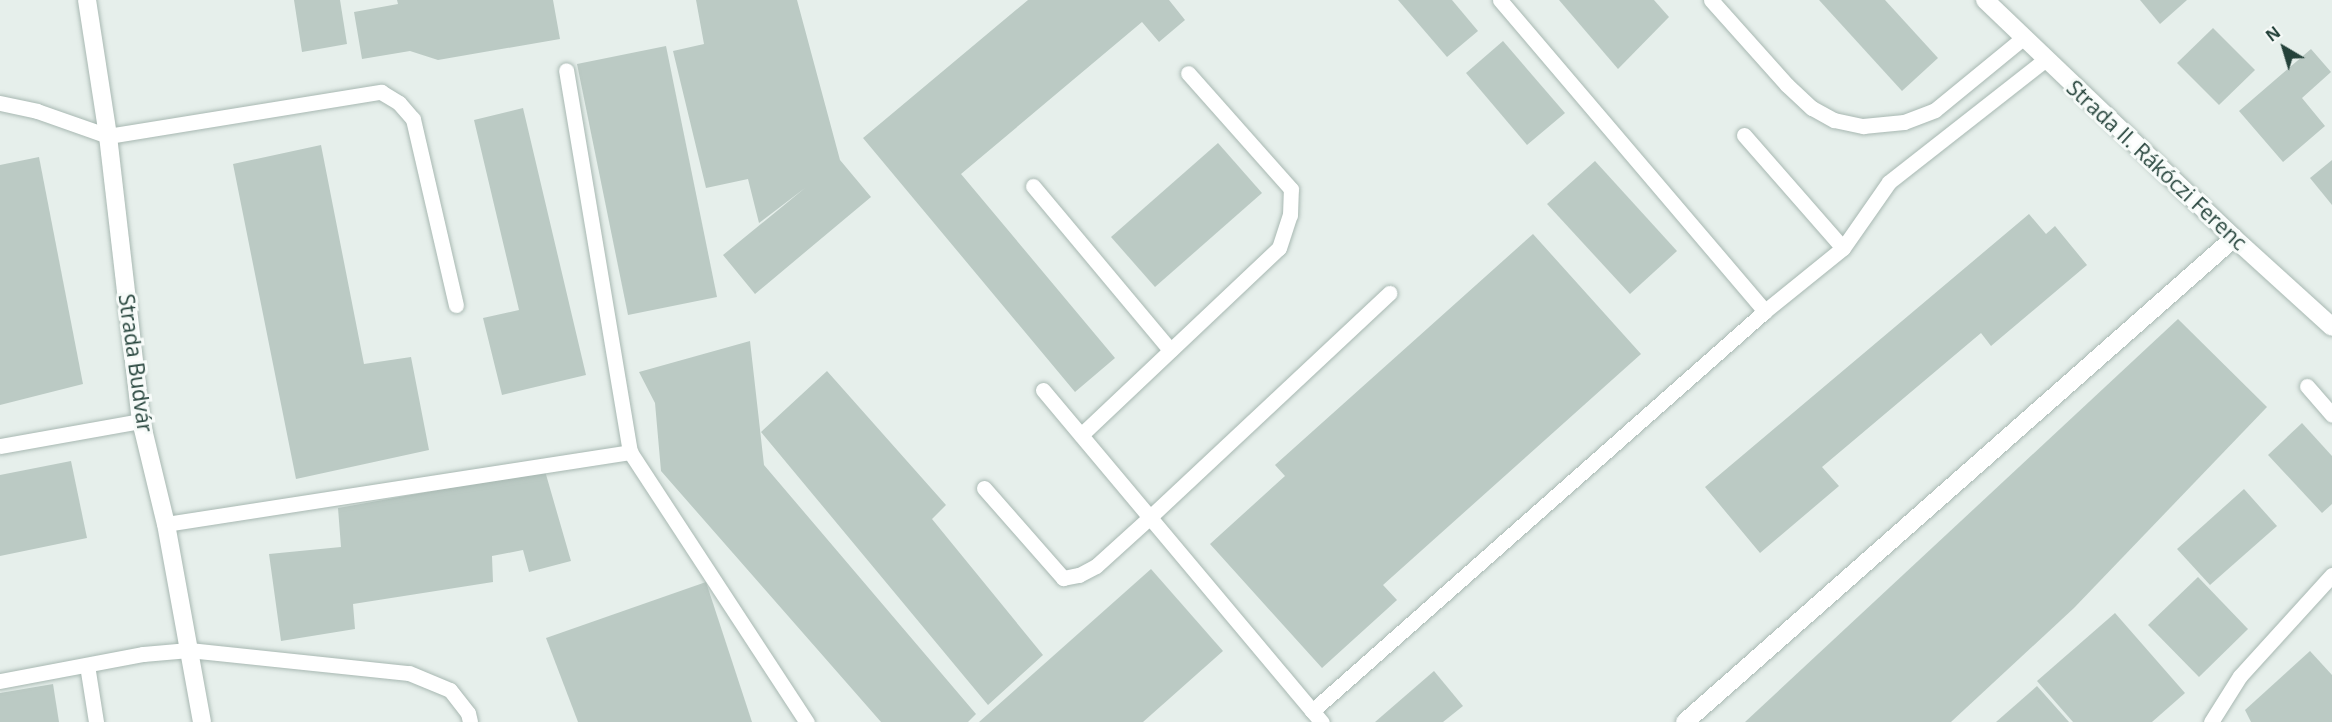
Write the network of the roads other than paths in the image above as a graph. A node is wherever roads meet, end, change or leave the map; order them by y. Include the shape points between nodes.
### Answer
1 (87, 0) edge
2 (1500, 0) edge
3 (1711, 0) edge
4 (1985, 0) edge
5 (2023, 38) junction
6 (2046, 59) junction
7 (566, 70) dead end
8 (1188, 73) dead end
9 (0, 103) edge
10 (1744, 135) dead end
11 (108, 136) junction
12 (1033, 186) dead end
13 (2234, 238) junction
14 (1843, 248) junction
15 (1389, 293) dead end
16 (456, 305) dead end
17 (1765, 311) junction
18 (2332, 327) edge
19 (1170, 350) junction
20 (2307, 386) dead end
21 (1043, 390) dead end
22 (2332, 415) edge
23 (141, 421) junction
24 (1081, 435) junction
25 (0, 446) edge
26 (630, 452) junction
27 (984, 488) dead end
28 (1150, 517) junction
29 (166, 524) junction
30 (2332, 575) edge
31 (189, 650) junction
32 (87, 664) junction
33 (0, 681) edge
34 (1317, 716) edge
35 (96, 722) edge
36 (202, 722) edge
37 (470, 722) edge
38 (807, 722) edge
39 (1685, 722) edge
40 (2211, 722) edge

1 - 11 street, Strada Budvár
2 - 17 lane
3 - 5 lane via 1786,85 1812,108 1834,120 1863,126 1904,122 1935,110
4 - 5 street, Strada II. Rákóczi Ferenc
5 - 6 street, Strada II. Rákóczi Ferenc
6 - 13 street, Strada II. Rákóczi Ferenc
6 - 14 lane via 1889,182
7 - 26 lane
8 - 19 lane via 1291,189 1290,215 1279,248
9 - 11 lane via 37,111
10 - 14 lane
11 - 16 lane via 381,92 399,103 413,119
11 - 23 street, Strada Budvár
12 - 19 lane
13 - 18 street, Strada II. Rákóczi Ferenc
13 - 39 street
14 - 17 lane
15 - 28 lane
17 - 34 lane
19 - 24 lane
20 - 22 lane
21 - 24 lane
23 - 25 lane
23 - 29 street, Strada Budvár
24 - 28 lane
26 - 29 lane
26 - 38 lane
27 - 28 lane via 1063,578 1095,566
28 - 34 lane
29 - 31 street, Strada Budvár
30 - 40 lane via 2240,676
31 - 32 lane
31 - 36 street, Strada Budvár
31 - 37 lane via 409,673 450,690 468,713
32 - 33 lane
32 - 35 lane

